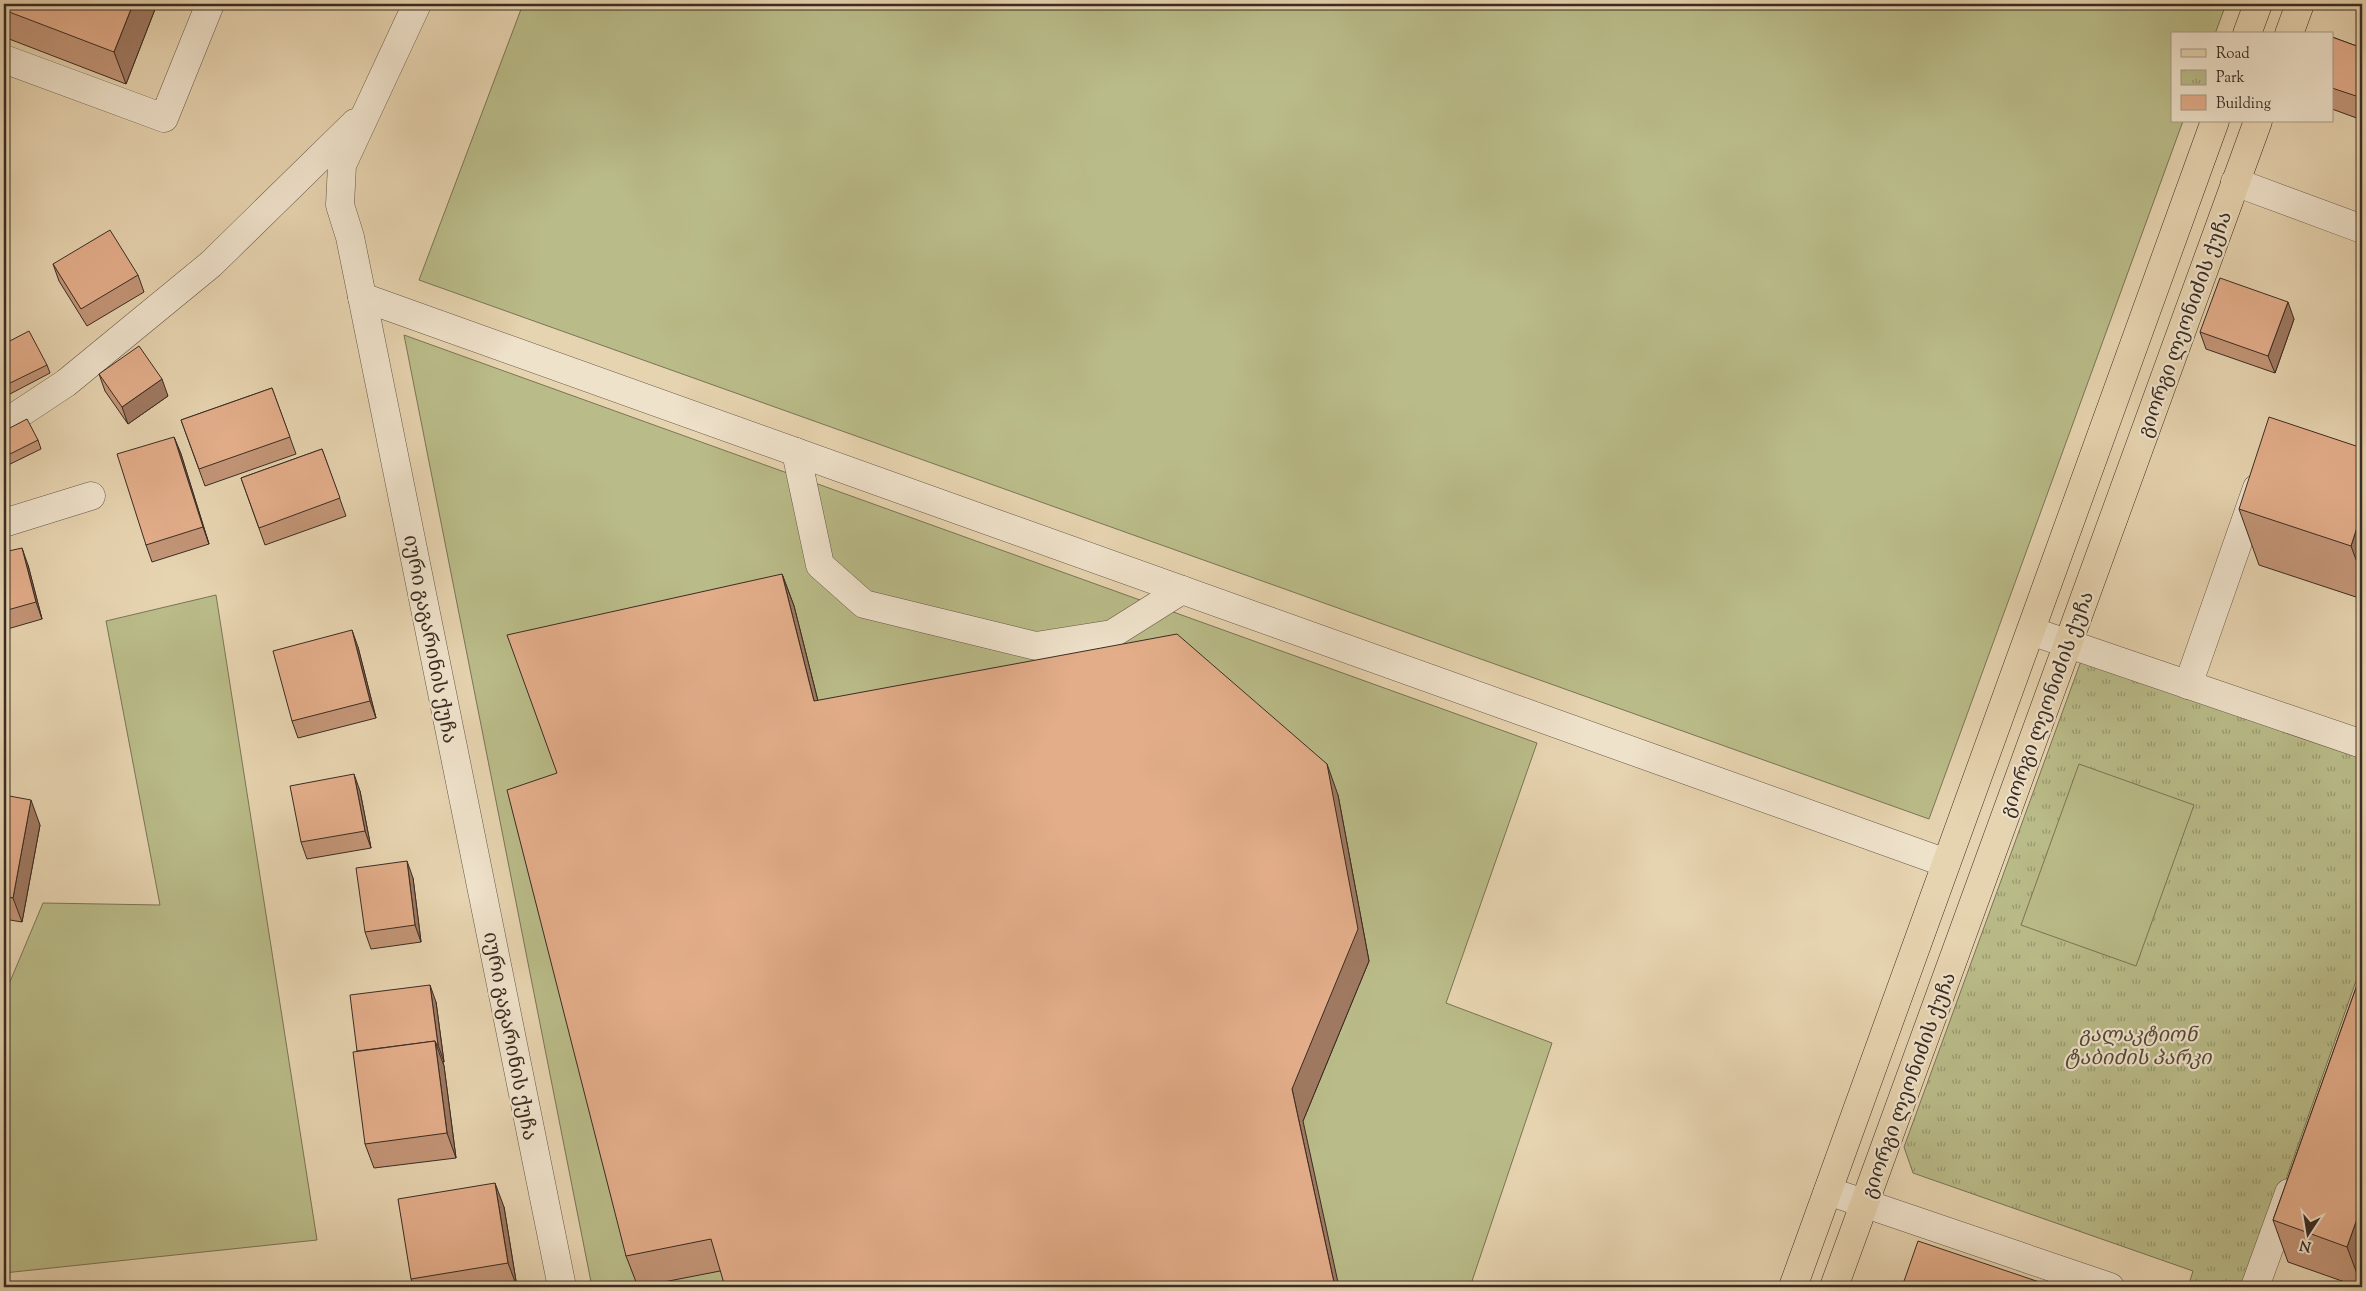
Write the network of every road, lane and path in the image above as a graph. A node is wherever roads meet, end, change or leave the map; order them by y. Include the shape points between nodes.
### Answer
1 (210, 4) edge
2 (417, 4) edge
3 (2258, 4) edge
4 (2300, 4) edge
5 (2353, 4) edge
6 (2362, 7) edge
7 (2248, 32) edge
8 (2290, 32) edge
9 (4, 59) edge
10 (367, 111) junction
11 (2215, 122) edge
12 (2258, 122) edge
13 (2235, 182) junction
14 (2362, 229) edge
15 (362, 297) junction
16 (4, 424) edge
17 (796, 452) junction
18 (2265, 464) edge
19 (91, 496) dead end
20 (4, 523) edge
21 (1182, 590) junction
22 (2030, 631) junction
23 (2068, 643) junction
24 (2188, 685) junction
25 (2362, 744) edge
26 (1946, 863) junction
27 (2297, 1170) edge
28 (1828, 1191) junction
29 (1865, 1203) junction
30 (562, 1287) edge
31 (1792, 1287) edge
32 (1834, 1287) edge
33 (2110, 1287) edge
34 (2256, 1287) edge

1 - 9 street via 164,118
2 - 10 street, იური გაგარინის ქუჩა
3 - 7 main road
4 - 8 main road
5 - 6 path
10 - 15 street, იური გაგარინის ქუჩა via 342,165 340,205
10 - 16 street via 211,264 66,383
11 - 22 main road, გიორგი ლეონიძის ქუჩა
12 - 13 main road, გიორგი ლეონიძის ქუჩა
13 - 14 street
13 - 23 main road, გიორგი ლეონიძის ქუჩა
15 - 17 street
15 - 30 street, იური გაგარინის ქუჩა
17 - 21 street
17 - 21 street via 820,565 864,604 1036,646 1112,634
18 - 24 street
19 - 20 street
21 - 26 street
22 - 23 street
22 - 26 main road, გიორგი ლეონიძის ქუჩა
23 - 24 street
23 - 29 main road, გიორგი ლეონიძის ქუჩა
24 - 25 street
26 - 28 main road, გიორგი ლეონიძის ქუჩა
27 - 34 street
28 - 29 street
28 - 31 main road, გიორგი ლეონიძის ქუჩა
29 - 32 main road, გიორგი ლეონიძის ქუჩა
29 - 33 street

